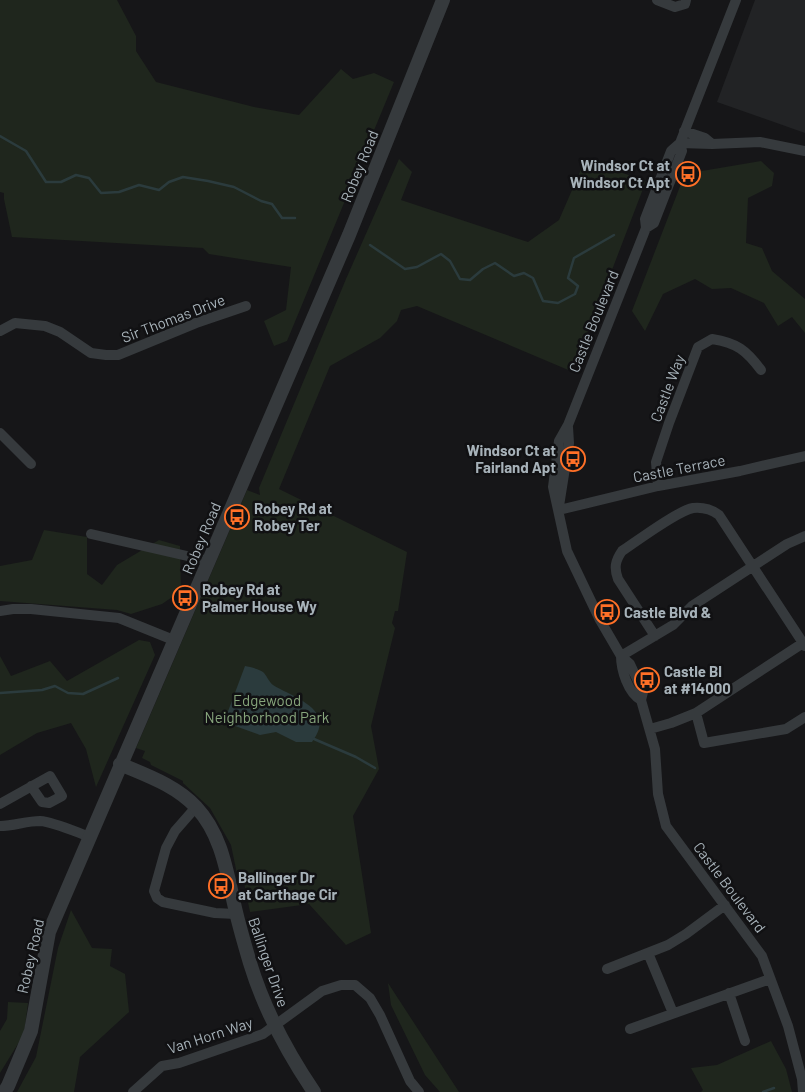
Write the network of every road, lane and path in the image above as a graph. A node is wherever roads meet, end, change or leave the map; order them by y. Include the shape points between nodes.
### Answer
1 (443, 0) edge
2 (658, 0) edge
3 (686, 0) edge
4 (736, 0) edge
5 (684, 131) junction
6 (680, 143) junction
7 (712, 144) junction
8 (805, 151) edge
9 (246, 306) dead end
10 (0, 331) edge
11 (761, 370) dead end
12 (0, 433) edge
13 (805, 456) edge
14 (31, 464) dead end
15 (658, 486) junction
16 (559, 510) junction
17 (91, 534) dead end
18 (805, 536) edge
19 (209, 561) junction
20 (752, 567) junction
21 (0, 611) edge
22 (655, 636) junction
23 (176, 641) junction
24 (804, 645) edge
25 (621, 656) junction
26 (696, 713) junction
27 (805, 717) edge
28 (650, 729) junction
29 (120, 764) junction
30 (31, 786) dead end
31 (0, 804) edge
32 (196, 807) junction
33 (0, 826) edge
34 (90, 837) junction
35 (725, 905) junction
36 (236, 914) junction
37 (648, 953) junction
38 (607, 969) dead end
39 (770, 979) junction
40 (729, 993) junction
41 (673, 1013) junction
42 (275, 1027) junction
43 (630, 1029) dead end
44 (745, 1041) dead end
45 (4, 1092) edge
46 (133, 1092) edge
47 (314, 1092) edge
48 (419, 1092) edge
49 (803, 1092) edge

1 - 19 street, Robey Road via 349,235
2 - 3 street via 675,7 685,4
4 - 5 street, Castle Boulevard
5 - 6 street, Castle Boulevard
5 - 7 street
6 - 7 street
6 - 16 street, Castle Boulevard via 671,151 645,220 646,228 559,441 553,487
7 - 8 street via 760,142
9 - 10 street, Sir Thomas Drive via 118,355 91,353 45,326 15,323
11 - 15 street, Castle Way via 748,352 725,341 712,339 698,347 656,462
12 - 14 street
13 - 15 street, Castle Terrace
15 - 16 street, Castle Terrace
16 - 25 street, Castle Boulevard via 567,551 587,596
17 - 19 street
18 - 20 street
19 - 23 street, Robey Road
20 - 22 street via 692,606 673,625
20 - 22 street via 719,515 702,508 692,508 679,514 622,551 614,569
20 - 24 street
21 - 23 street via 31,610 119,618
22 - 25 street
23 - 29 street, Robey Road
24 - 26 street
25 - 28 street, Castle Boulevard via 630,664 643,692
26 - 27 street via 704,743 786,729
26 - 28 street
28 - 35 street, Castle Boulevard via 655,748 658,794 666,826
29 - 32 street, Ballinger Drive via 177,790
29 - 34 street, Robey Road
30 - 31 street
32 - 36 street, Ballinger Drive via 220,844
32 - 36 street via 175,830 166,848 154,891 163,902 215,914
33 - 34 street via 42,821
34 - 45 street, Robey Road via 49,932 31,1031
35 - 37 street via 680,938
35 - 39 street, Castle Boulevard via 759,951
36 - 42 street, Ballinger Drive via 250,965
37 - 38 street
37 - 41 street
39 - 40 street
39 - 49 street, Castle Boulevard via 788,1026
40 - 41 street
40 - 44 street
41 - 43 street
42 - 46 street, Van Horn Way via 263,1034 162,1066
42 - 47 street, Ballinger Drive via 293,1062
42 - 48 street, Van Horn Way via 322,991 354,985 370,998 410,1081

